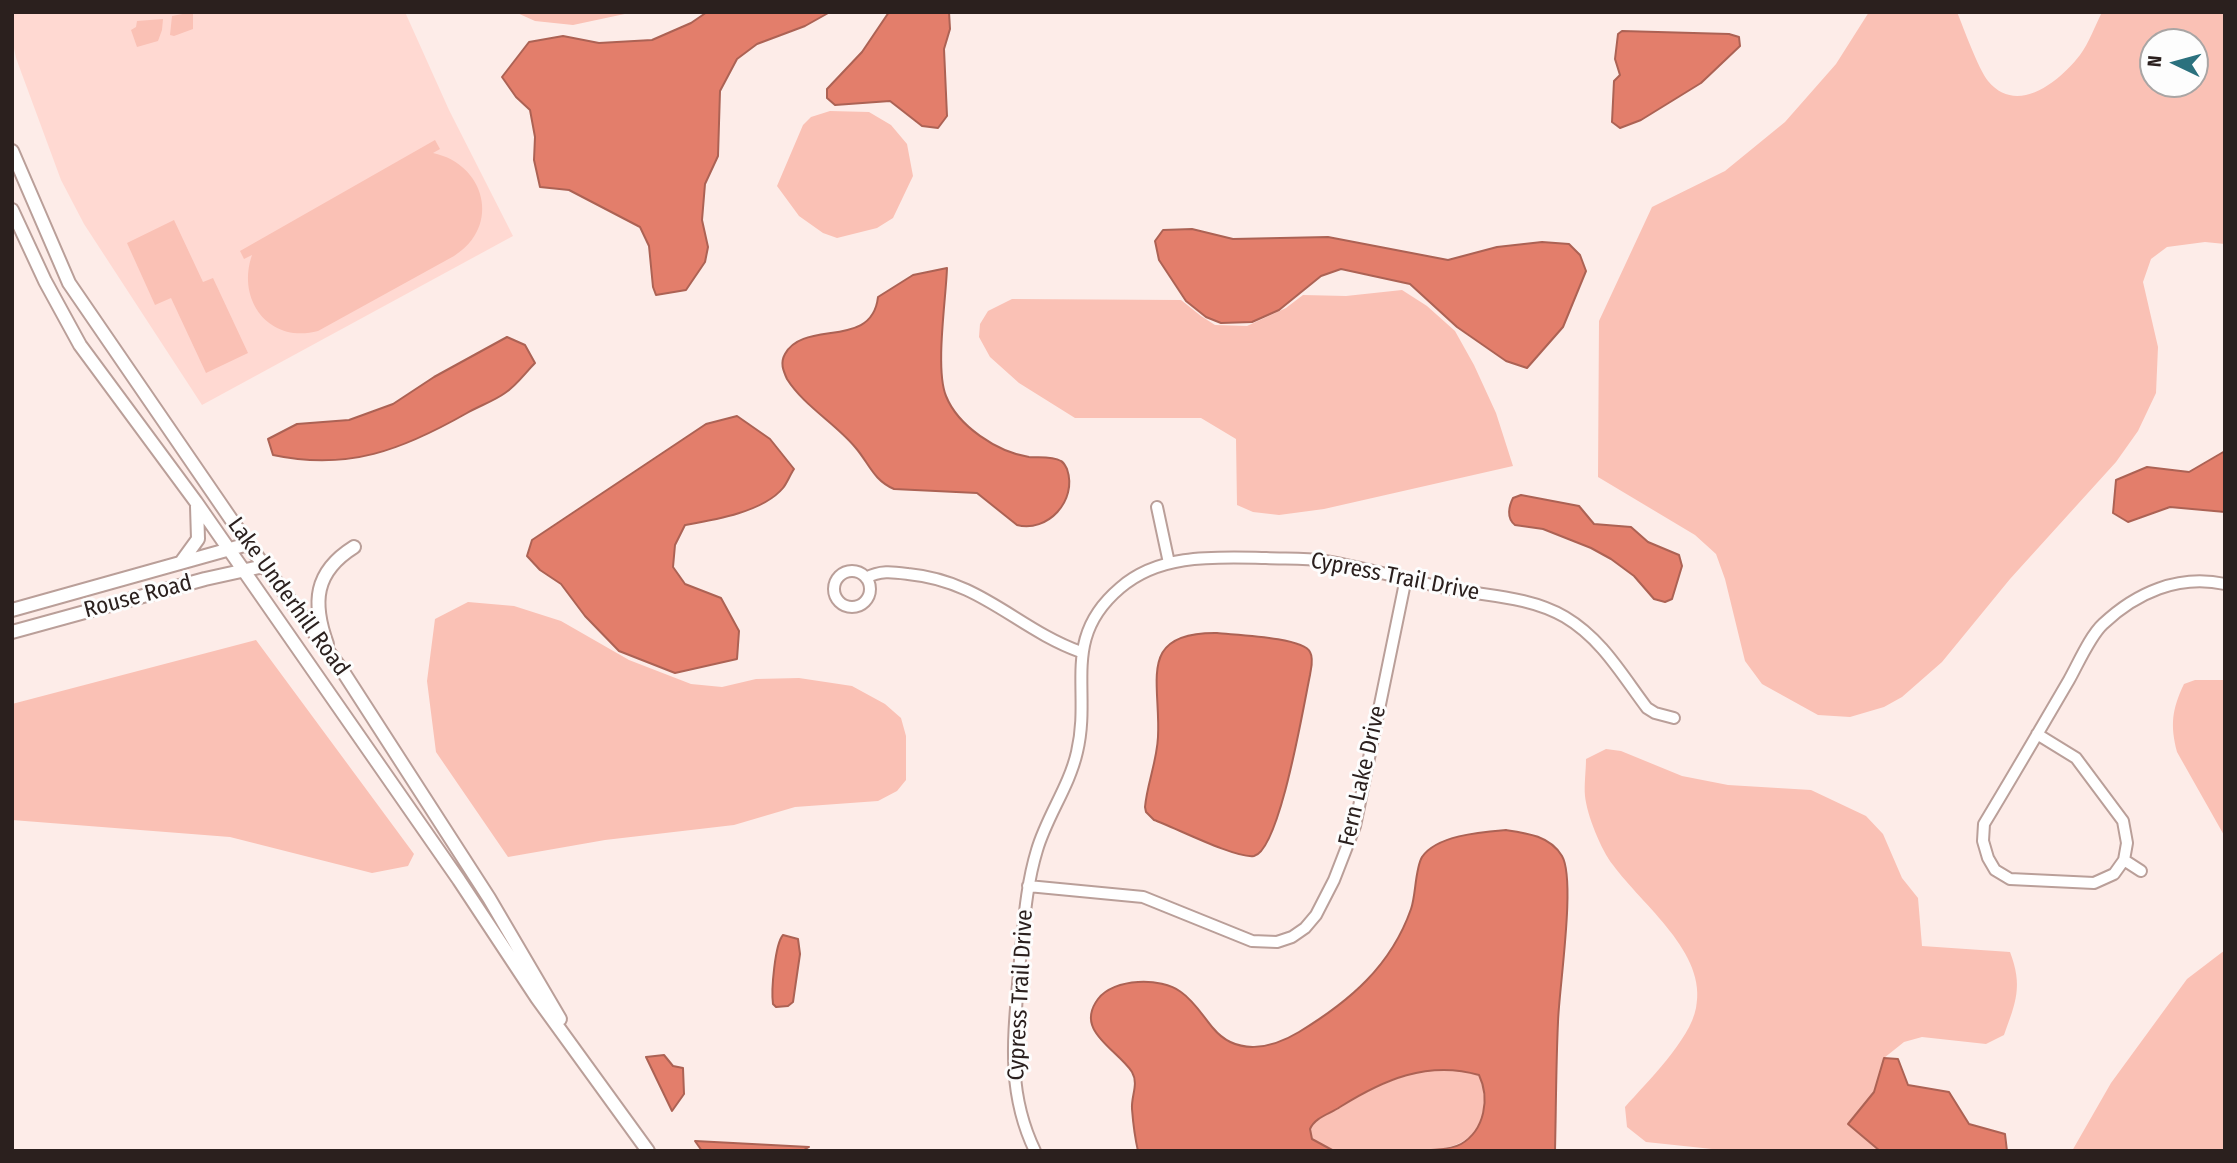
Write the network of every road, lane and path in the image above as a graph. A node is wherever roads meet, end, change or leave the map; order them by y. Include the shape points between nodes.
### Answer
1 (12, 151) edge
2 (12, 210) edge
3 (196, 502) junction
4 (1157, 507) dead end
5 (248, 544) junction
6 (354, 547) dead end
7 (228, 549) junction
8 (182, 561) junction
9 (1168, 563) junction
10 (264, 566) junction
11 (243, 570) junction
12 (866, 578) dead end
13 (1406, 578) junction
14 (2225, 584) edge
15 (12, 610) edge
16 (12, 632) edge
17 (1081, 652) junction
18 (330, 654) junction
19 (1674, 718) dead end
20 (2037, 734) junction
21 (2124, 860) junction
22 (2141, 871) dead end
23 (1028, 886) junction
24 (571, 1041) junction
25 (648, 1151) edge
26 (1035, 1151) edge

1 - 5 street, Lake Underhill Road via 69,283
2 - 3 street, Lake Underhill Road via 80,345
3 - 7 street, Lake Underhill Road
3 - 8 street via 198,539
4 - 9 street
5 - 7 street, Rouse Road
5 - 10 street, Lake Underhill Road
6 - 18 street via 332,565 318,596 319,622
7 - 8 street, Rouse Road
7 - 11 street, Lake Underhill Road
8 - 15 street, Rouse Road
9 - 13 street, Cypress Trail Drive via 1220,557 1311,559
9 - 17 street, Cypress Trail Drive via 1139,574 1109,598
10 - 11 street, Rouse Road
10 - 18 street, Lake Underhill Road
11 - 16 street, Rouse Road
11 - 24 street, Lake Underhill Road
12 - 17 street via 888,572 956,585
13 - 19 street, Cypress Trail Drive via 1520,600 1561,615 1599,643 1648,709
13 - 23 street, Fern Lake Drive via 1355,826 1335,880 1305,928 1277,942 1252,942 1138,896
14 - 20 street via 2176,582 2139,596 2100,626
17 - 23 street, Cypress Trail Drive via 1082,726 1077,752 1069,780 1042,834
18 - 24 street, Lake Underhill Road via 489,898
20 - 21 street via 2076,758 2123,821
20 - 21 street via 1984,824 1983,841 1995,870 2010,880 2094,883 2114,874
21 - 22 street
23 - 26 street, Cypress Trail Drive via 1013,1063 1018,1104
24 - 25 street, Lake Underhill Road

